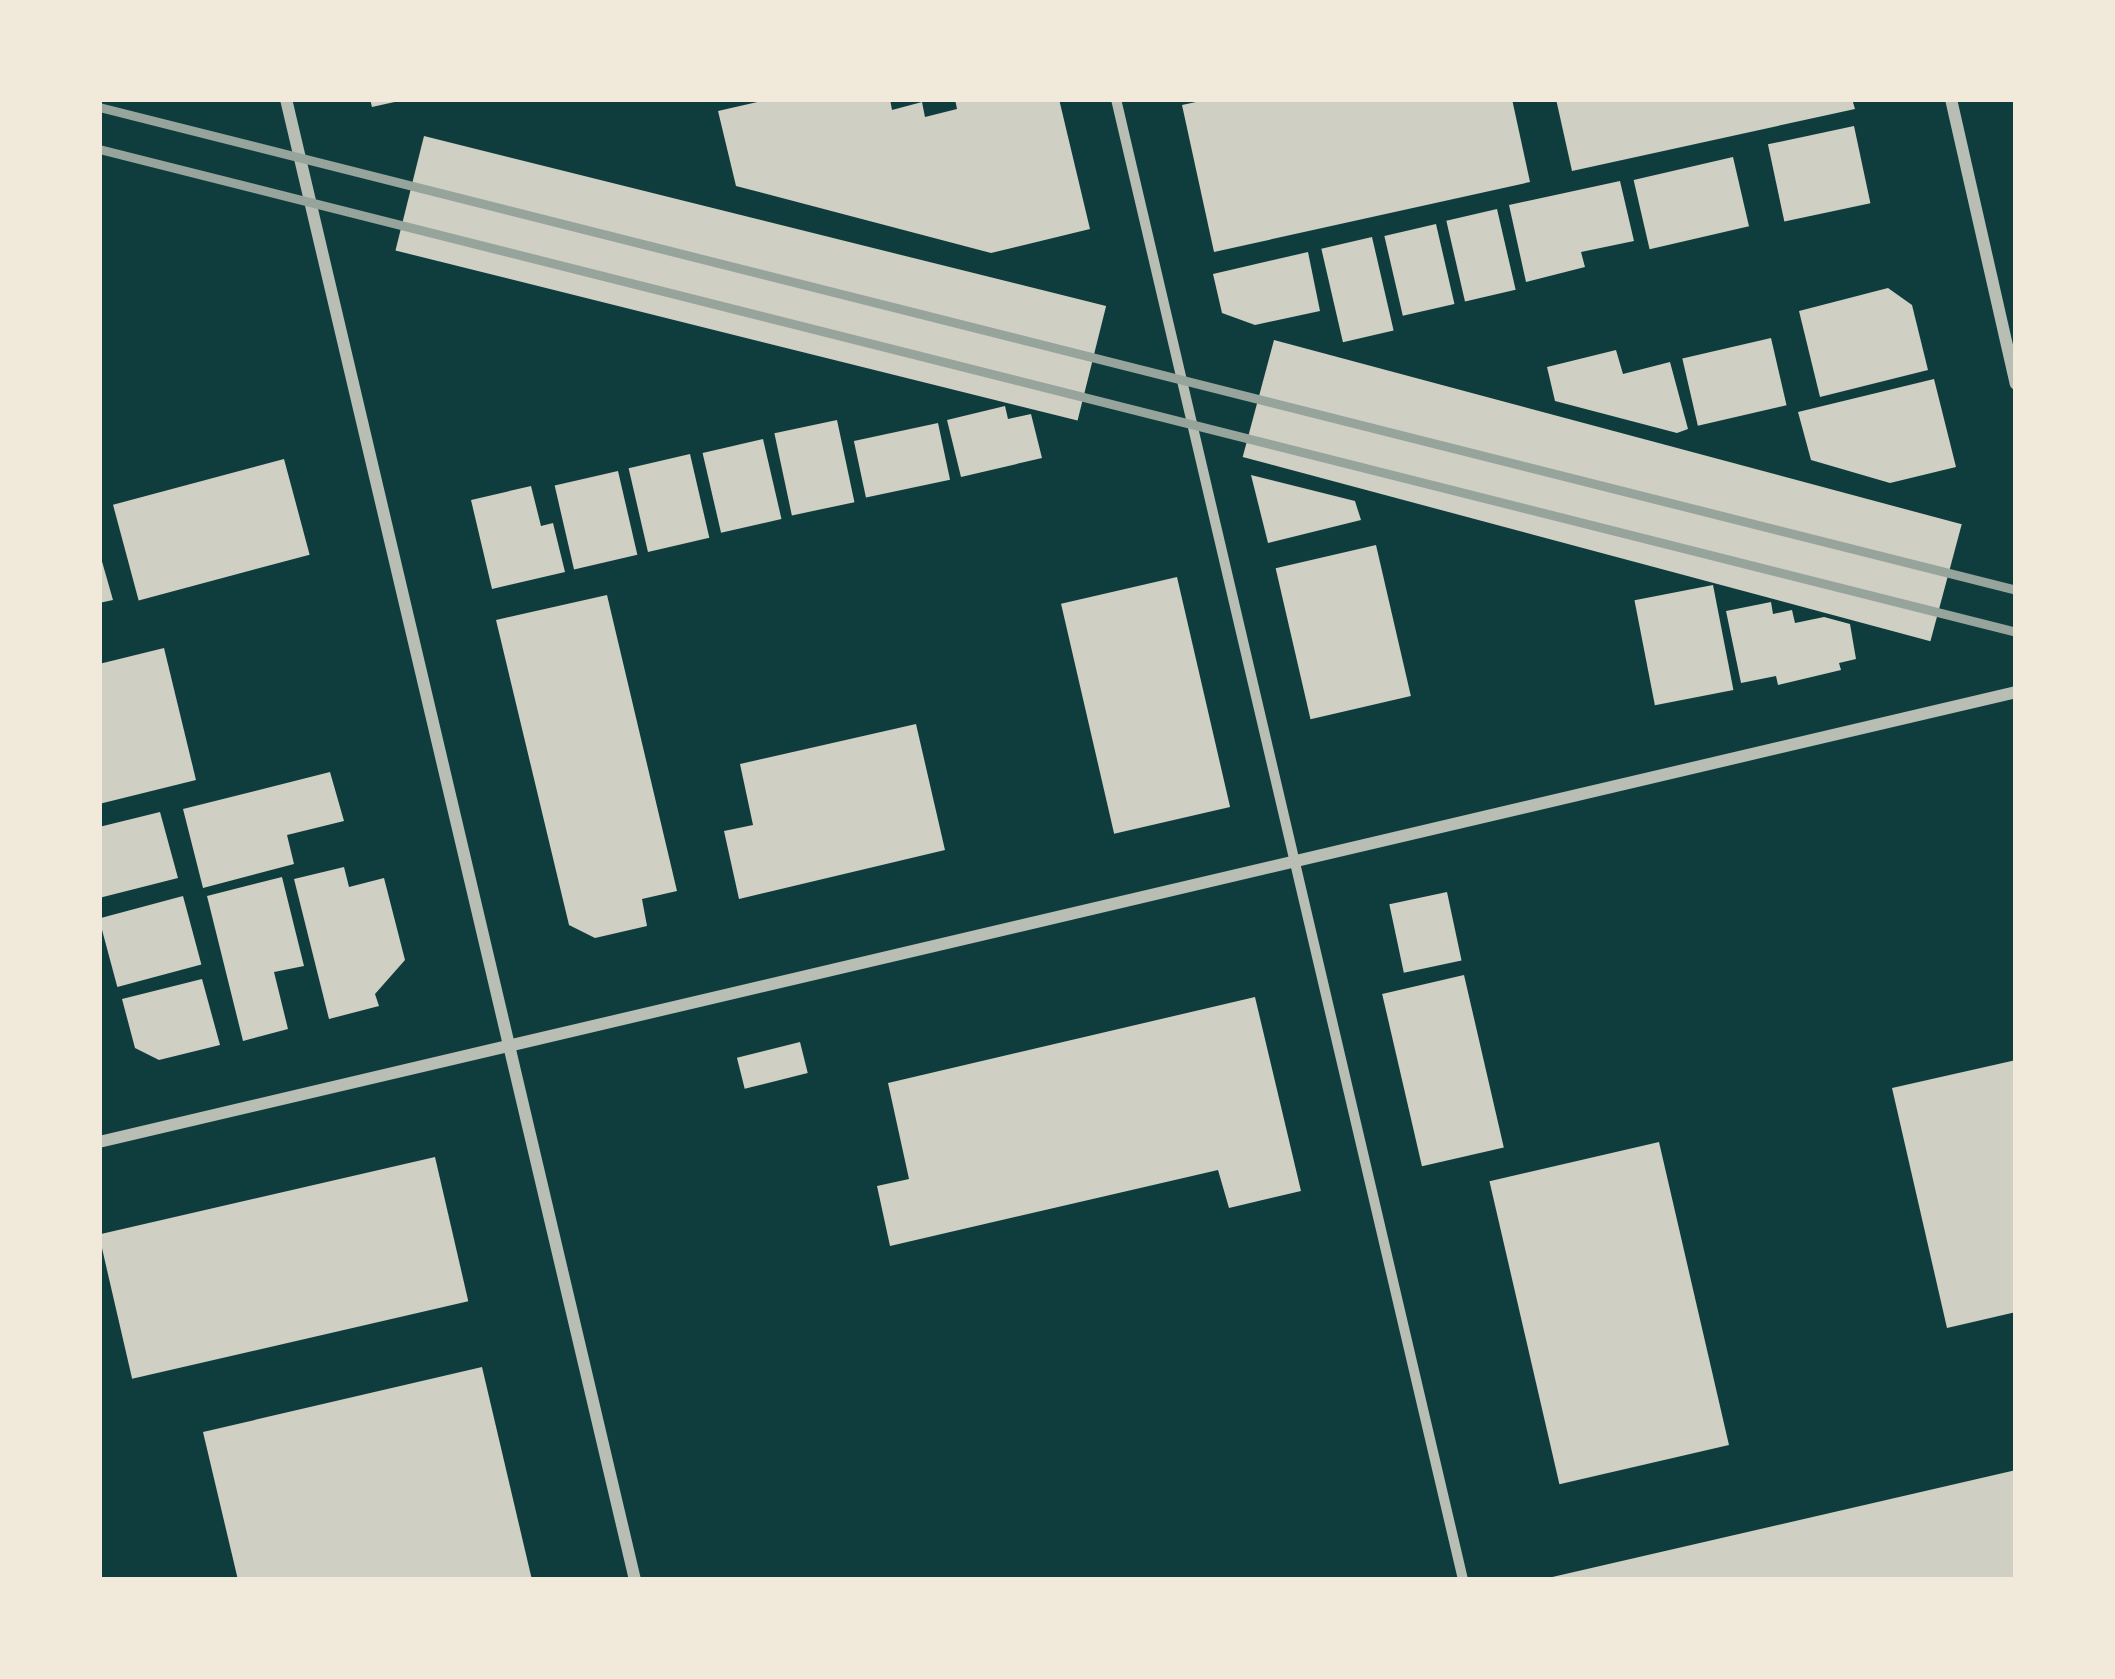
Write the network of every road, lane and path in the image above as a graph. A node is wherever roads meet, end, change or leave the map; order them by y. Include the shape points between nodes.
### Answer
1 (286, 99) edge
2 (1116, 99) edge
3 (1951, 99) edge
4 (2016, 384) edge
5 (2016, 692) edge
6 (1294, 862) junction
7 (510, 1046) junction
8 (99, 1142) edge
9 (635, 1580) edge
10 (1462, 1580) edge

1 - 7 street
2 - 6 street
3 - 4 street
5 - 6 street
6 - 7 street
6 - 10 street
7 - 8 street
7 - 9 street

